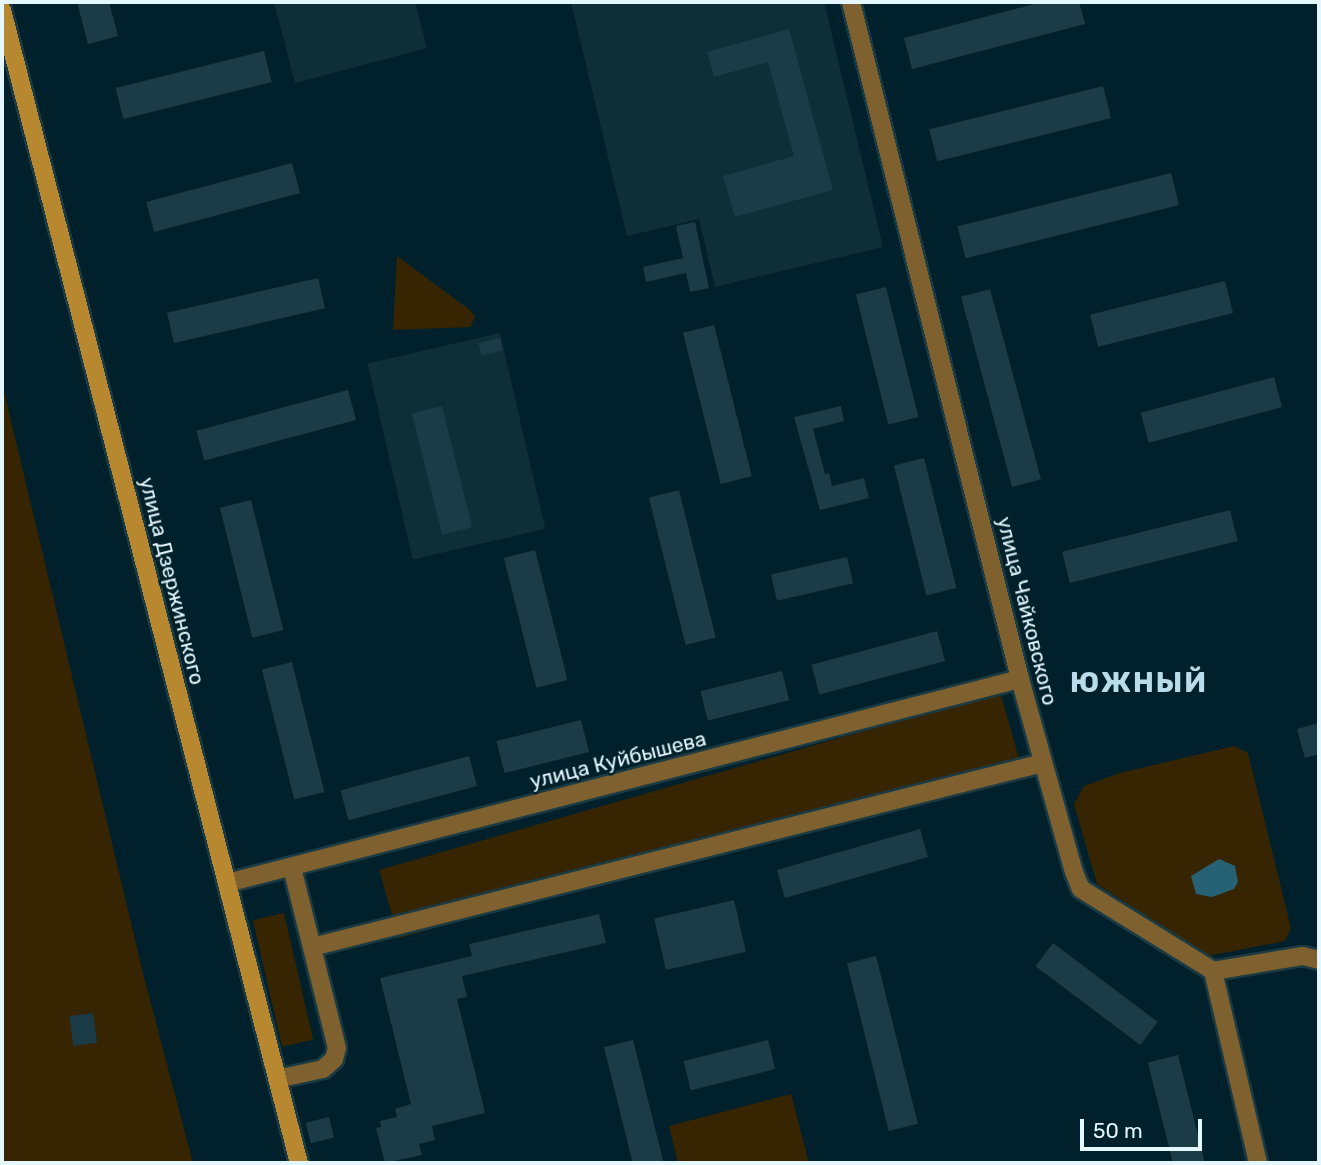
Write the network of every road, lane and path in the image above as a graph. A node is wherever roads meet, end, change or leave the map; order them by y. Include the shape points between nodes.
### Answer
1 (850, 2) edge
2 (2, 10) edge
3 (1020, 679) junction
4 (1043, 763) junction
5 (292, 867) junction
6 (227, 883) junction
7 (312, 947) junction
8 (1319, 960) edge
9 (1213, 971) junction
10 (277, 1079) junction
11 (299, 1163) edge
12 (1258, 1163) edge

1 - 3 street, улица Чайковского
2 - 6 main road, улица Дзержинского
3 - 4 street, улица Чайковского
3 - 5 street, улица Куйбышева
4 - 7 street
4 - 9 street, улица Чайковского via 1081,889
5 - 6 street, улица Куйбышева
5 - 7 street
6 - 10 main road, улица Дзержинского
7 - 10 street via 337,1048 334,1059 323,1069
8 - 9 street via 1303,956
9 - 12 street
10 - 11 main road, улица Дзержинского

